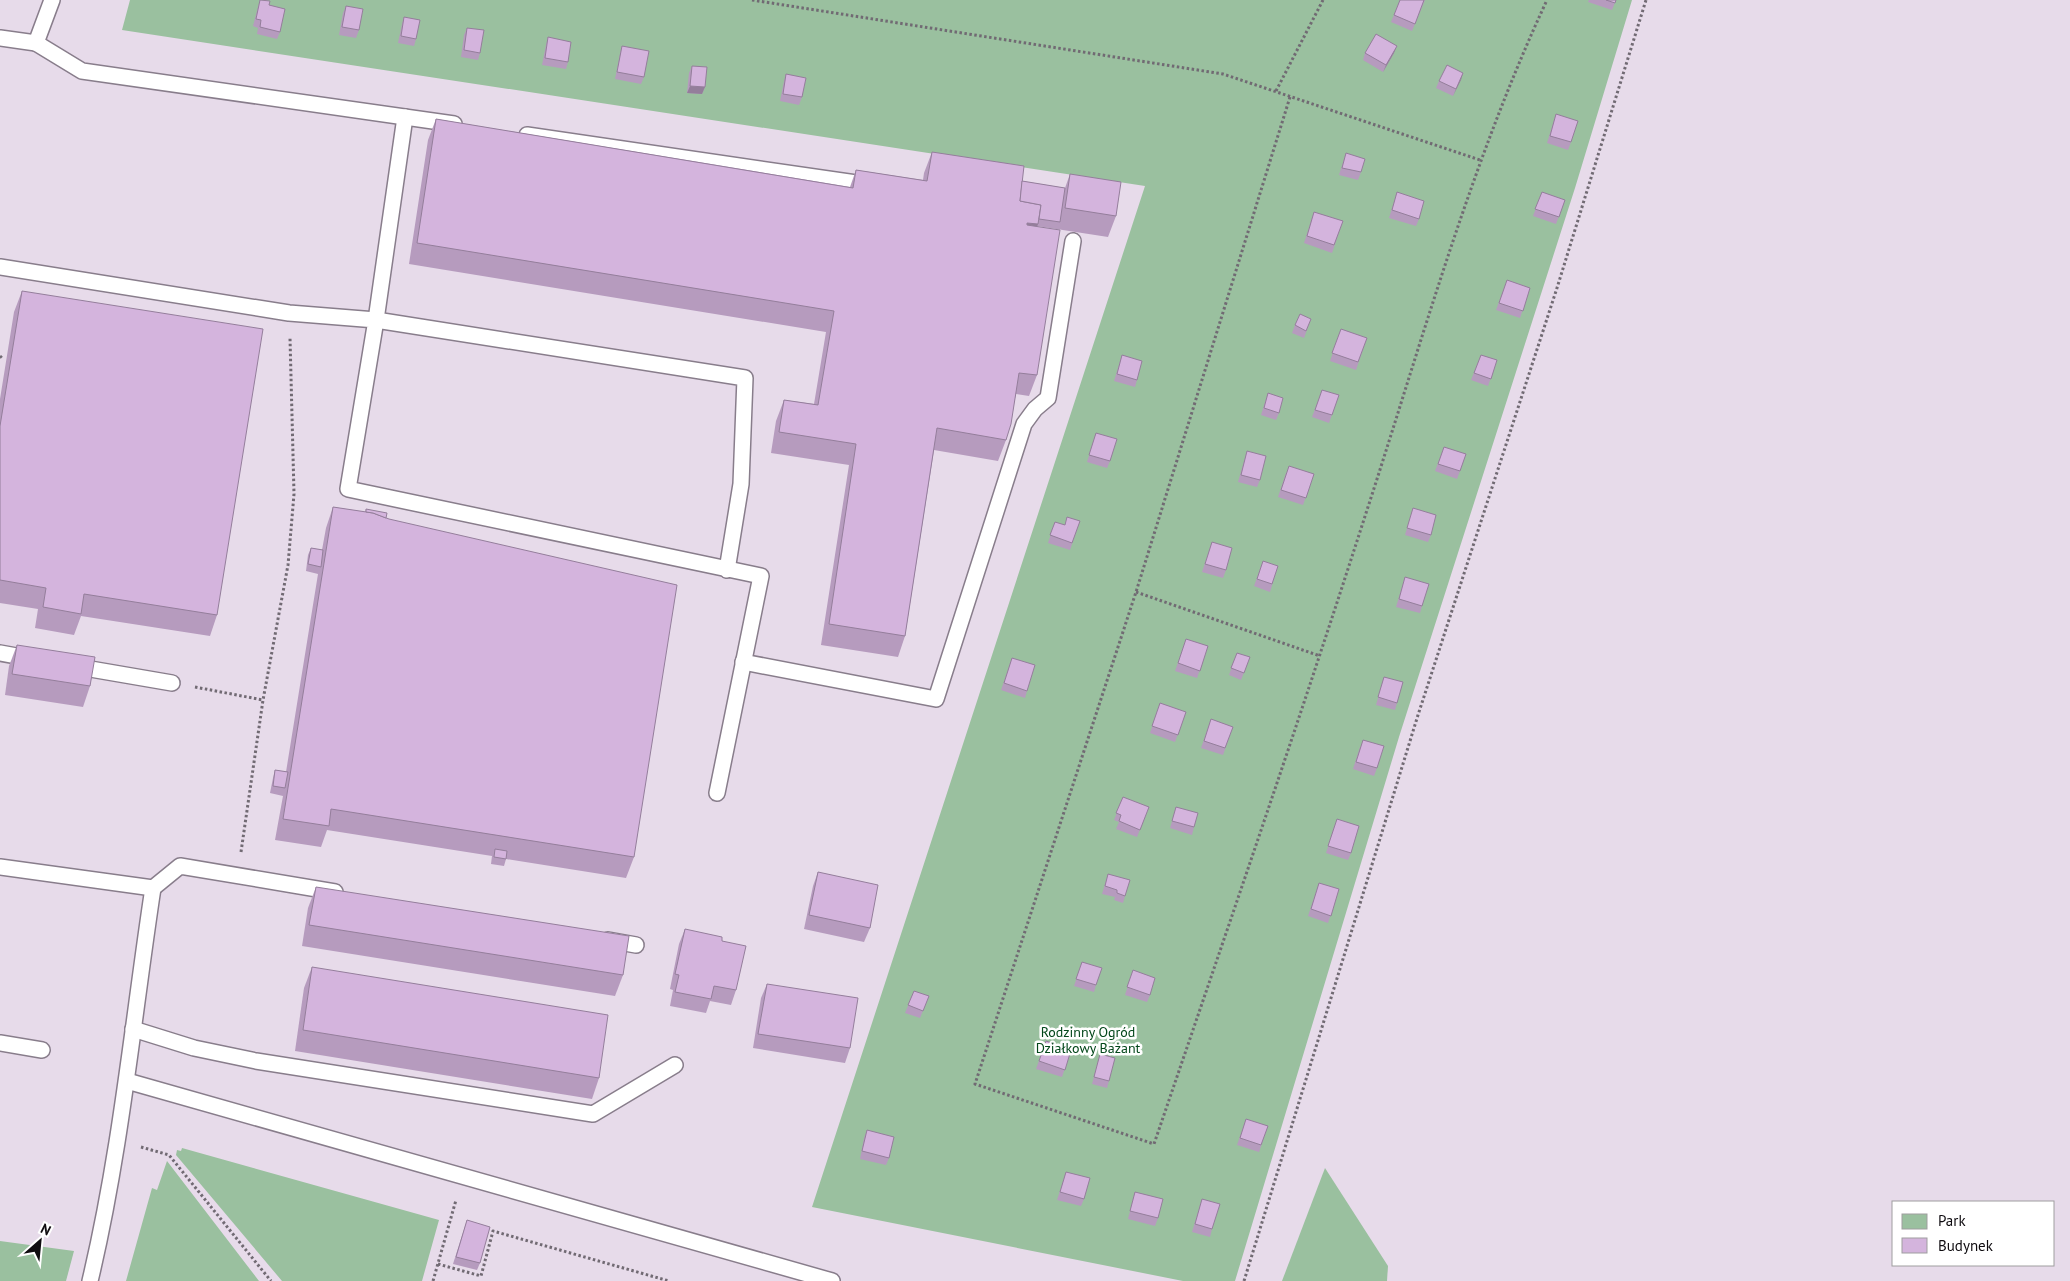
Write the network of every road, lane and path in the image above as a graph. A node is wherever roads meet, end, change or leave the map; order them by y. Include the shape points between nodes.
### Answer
1 (52, 0) edge
2 (752, 0) edge
3 (1323, 0) edge
4 (1547, 0) edge
5 (1646, 0) edge
6 (0, 38) edge
7 (36, 43) junction
8 (1276, 91) junction
9 (1290, 97) junction
10 (405, 117) junction
11 (464, 126) edge
12 (513, 133) edge
13 (1480, 160) junction
14 (884, 187) edge
15 (1073, 241) dead end
16 (0, 267) edge
17 (290, 313) junction
18 (376, 320) junction
19 (727, 570) junction
20 (1136, 592) junction
21 (0, 653) edge
22 (1320, 656) junction
23 (743, 662) junction
24 (172, 683) joint
25 (263, 700) junction
26 (717, 793) dead end
27 (0, 867) edge
28 (237, 875) junction
29 (153, 888) junction
30 (354, 896) edge
31 (598, 938) edge
32 (636, 945) dead end
33 (133, 1029) junction
34 (0, 1044) edge
35 (42, 1050) dead end
36 (675, 1065) dead end
37 (127, 1081) junction
38 (138, 1146) dead end
39 (463, 1175) junction
40 (438, 1264) junction
41 (90, 1281) edge
42 (271, 1281) edge
43 (433, 1281) edge
44 (668, 1281) edge
45 (832, 1281) edge
46 (1244, 1281) edge

1 - 7 lane
2 - 8 path via 1223,74
3 - 8 path
4 - 13 path via 1518,62
5 - 46 path via 1557,288 1415,724
6 - 7 lane
7 - 10 lane via 82,71
8 - 9 path
9 - 13 path
9 - 20 path
10 - 11 lane
10 - 18 lane
12 - 14 lane
13 - 22 path
15 - 23 lane via 1048,398 1024,424 936,699
16 - 17 lane
17 - 18 lane
17 - 25 path via 294,494 288,565
18 - 19 lane via 348,489
18 - 19 lane via 745,378 741,484
19 - 23 lane via 761,576
20 - 22 path
20 - 22 path via 975,1084 1154,1144
21 - 24 lane
23 - 26 lane
24 - 25 path
25 - 28 path
27 - 29 lane
28 - 29 lane via 180,866
28 - 30 lane
29 - 33 lane
31 - 32 lane
33 - 36 lane via 194,1048 256,1061 593,1114
33 - 37 lane
34 - 35 lane
37 - 39 lane
37 - 41 lane via 104,1221
38 - 42 path via 170,1155
39 - 40 path
39 - 45 lane
40 - 43 path
40 - 44 path via 481,1276 493,1230

